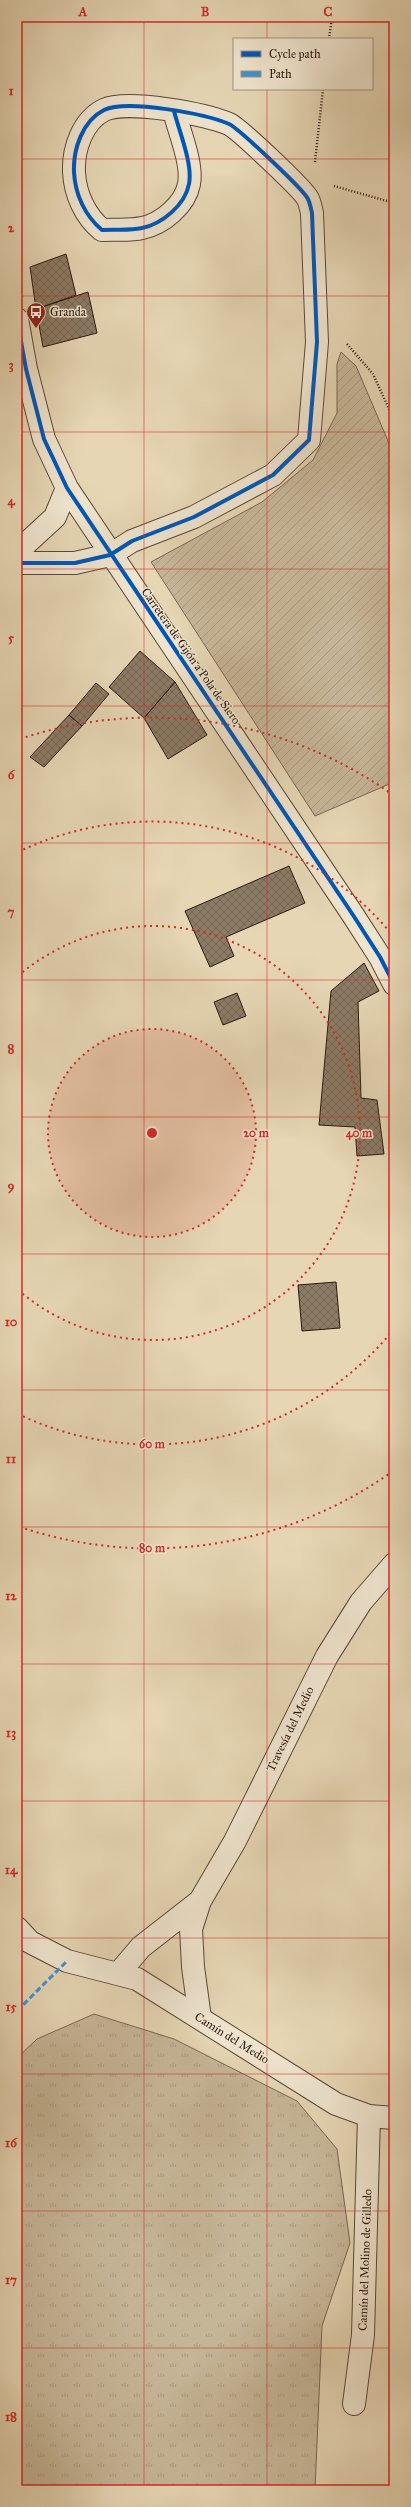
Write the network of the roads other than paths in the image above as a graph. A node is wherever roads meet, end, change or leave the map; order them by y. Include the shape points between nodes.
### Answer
1 (174, 111) junction
2 (18, 332) edge
3 (67, 488) junction
4 (17, 552) edge
5 (110, 555) junction
6 (17, 563) edge
7 (387, 954) edge
8 (394, 984) edge
9 (394, 1564) edge
10 (200, 1902) junction
11 (17, 1928) edge
12 (118, 1974) junction
13 (200, 2018) junction
14 (369, 2116) junction
15 (394, 2118) edge
16 (354, 2404) dead end

1 - 1 street via 126,105 104,110 89,124 78,141 73,161 75,181 81,202 93,223 102,230 142,228 168,218 181,200 189,184 186,158
1 - 5 street via 230,124 298,186 308,199 316,327 309,440 273,475 194,517 132,542
2 - 3 street, Carretera de Gijón a Pola de Siero via 44,439
3 - 4 street via 55,517
3 - 5 street, Carretera de Gijón a Pola de Siero
5 - 6 street via 75,563
5 - 7 street, Carretera de Gijón a Pola de Siero
7 - 8 street, Carretera de Gijón a Pola de Siero
9 - 10 street, Travesía del Medio via 360,1602 327,1656 235,1841
10 - 12 street, Travesía del Medio via 141,1947
10 - 13 street, Travesía del Medio via 191,1929
11 - 12 street, Camín del Medio via 30,1942 67,1961
12 - 13 street, Camín del Medio via 138,1979
13 - 14 street, Camín del Medio via 336,2104
14 - 15 street, Camín del Medio
14 - 16 street, Camín del Molino de Gilledo via 363,2335

